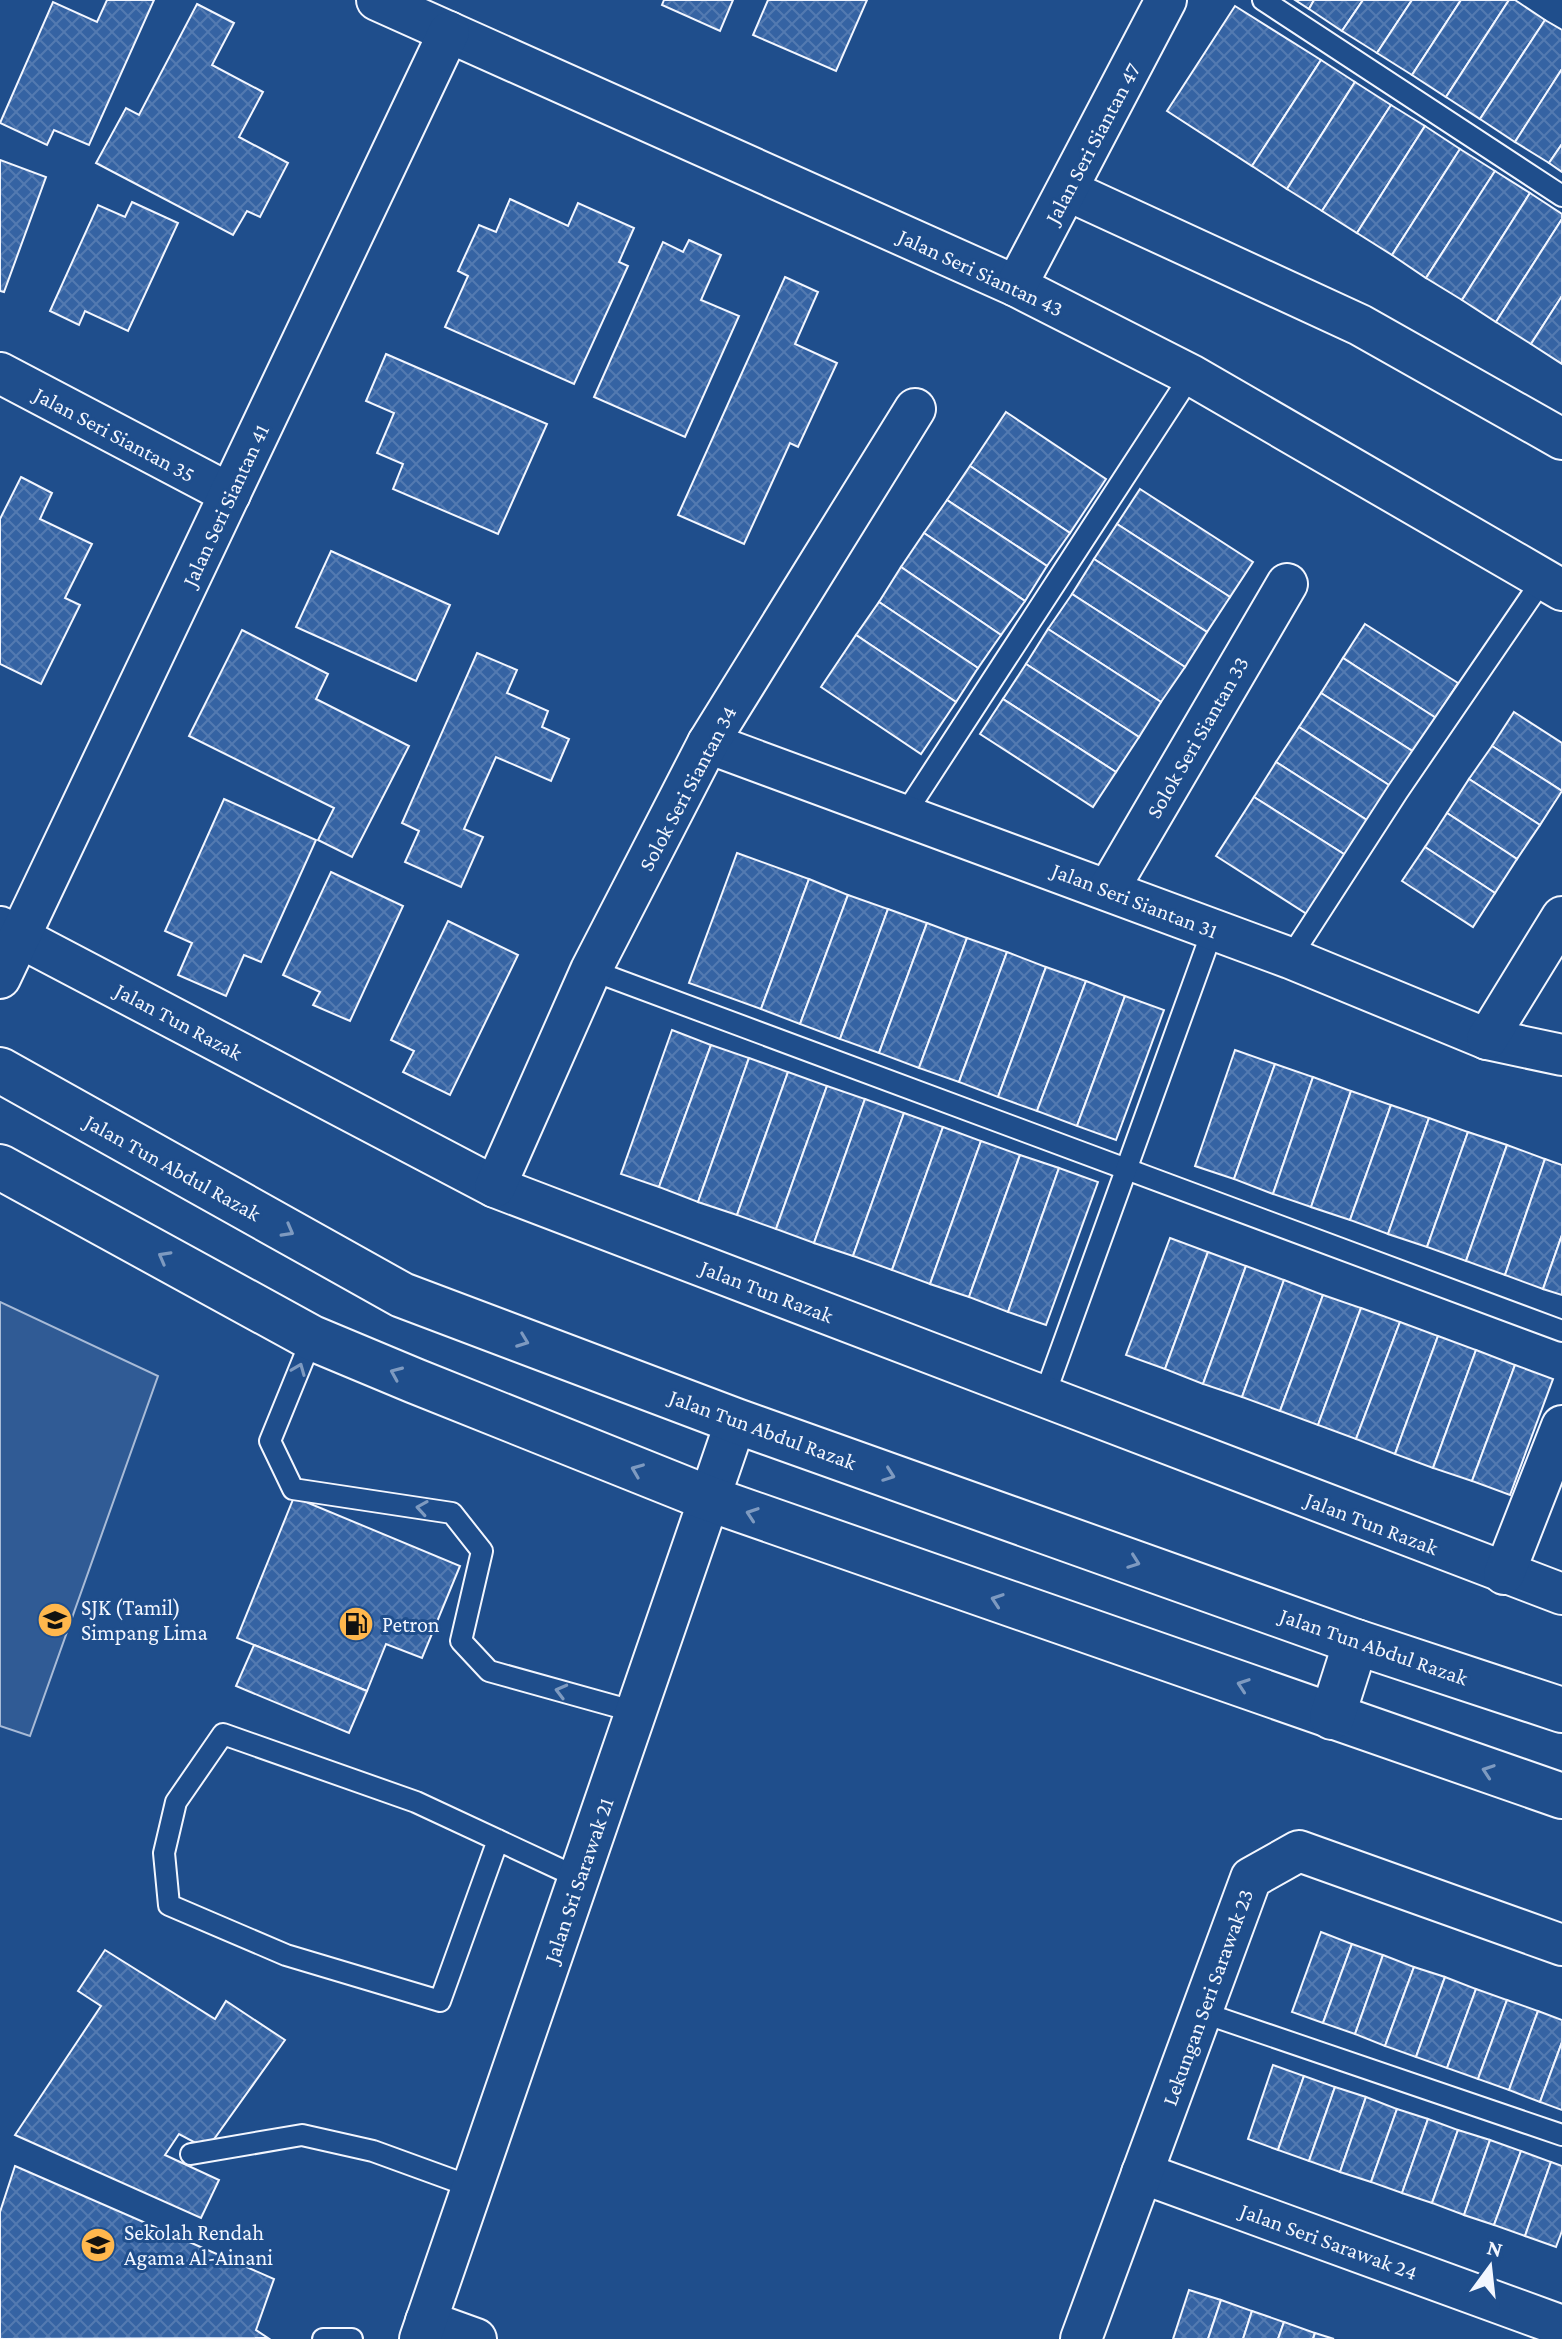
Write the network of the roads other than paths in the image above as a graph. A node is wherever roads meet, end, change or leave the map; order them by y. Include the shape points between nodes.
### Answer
1 (377, 0) edge
2 (1166, 0) edge
3 (1263, 0) edge
4 (449, 32) junction
5 (1069, 191) junction
6 (1562, 196) edge
7 (1016, 286) junction
8 (0, 373) edge
9 (1191, 375) junction
10 (915, 409) dead end
11 (1562, 439) edge
12 (230, 494) junction
13 (1287, 584) dead end
14 (1553, 585) edge
15 (708, 743) junction
16 (905, 814) junction
17 (1108, 890) junction
18 (1562, 917) edge
19 (1213, 929) junction
20 (10, 932) edge
21 (1290, 958) junction
22 (591, 970) junction
23 (0, 978) edge
24 (1487, 1039) junction
25 (1562, 1055) edge
26 (0, 1070) edge
27 (0, 1167) edge
28 (1127, 1168) junction
29 (495, 1187) junction
30 (1562, 1331) edge
31 (312, 1338) junction
32 (1044, 1397) junction
33 (736, 1421) junction
34 (1562, 1426) edge
35 (710, 1499) junction
36 (1504, 1574) junction
37 (1562, 1594) edge
38 (1356, 1642) junction
39 (1562, 1710) edge
40 (636, 1712) junction
41 (1332, 1717) junction
42 (1562, 1796) edge
43 (498, 1840) junction
44 (579, 1878) junction
45 (1562, 1945) edge
46 (1201, 2012) junction
47 (1562, 2135) edge
48 (191, 2154) dead end
49 (1142, 2173) junction
50 (472, 2187) junction
51 (1562, 2326) edge
52 (423, 2330) edge
53 (323, 2339) edge
54 (352, 2339) edge
55 (476, 2339) edge
56 (1081, 2339) edge

1 - 4 street, Jalan Seri Siantan 43
2 - 5 street, Jalan Seri Siantan 47
3 - 6 lane
4 - 7 street, Jalan Seri Siantan 43
4 - 12 street, Jalan Seri Siantan 41
5 - 7 street, Jalan Seri Siantan 47
5 - 11 street via 1360,325
7 - 9 street, Jalan Seri Siantan 43
8 - 12 street, Jalan Seri Siantan 35
9 - 14 street, Jalan Seri Siantan 43
9 - 16 lane
10 - 15 street, Solok Seri Siantan 34
12 - 20 street, Jalan Seri Siantan 41
13 - 17 street, Solok Seri Siantan 33
14 - 21 lane via 1398,791
15 - 16 street, Jalan Seri Siantan 31
15 - 22 street, Solok Seri Siantan 34
16 - 17 street, Jalan Seri Siantan 31
17 - 19 street, Jalan Seri Siantan 31
18 - 24 street
19 - 21 street, Jalan Seri Siantan 31
19 - 28 lane
20 - 23 street, Jalan Seri Siantan 41
20 - 29 street, Jalan Tun Razak
21 - 24 street, Jalan Seri Siantan 31
22 - 28 lane
22 - 29 street, Solok Seri Siantan 34
24 - 25 street, Jalan Seri Siantan 31
26 -> 33 main road, Jalan Tun Abdul Razak via 402,1295
31 -> 27 main road
28 - 30 lane
28 - 32 lane
29 - 32 street, Jalan Tun Razak
35 -> 31 main road
40 -> 31 lane via 489,1671 461,1641 482,1551 452,1513 293,1489 270,1441
32 - 36 street, Jalan Tun Razak
33 - 35 street, Jalan Sri Sarawak 21
33 -> 38 main road, Jalan Tun Abdul Razak
34 - 36 street
35 - 40 street, Jalan Sri Sarawak 21
41 -> 35 main road
36 - 37 street, Jalan Tun Razak
38 - 39 main road, Jalan Tun Abdul Razak
38 - 41 main road
40 - 44 street, Jalan Sri Sarawak 21
42 -> 41 main road
43 - 43 lane via 416,1802 223,1734 176,1802 164,1853 169,1905 286,1955 440,2001
43 - 44 lane
44 - 50 street, Jalan Sri Sarawak 21
45 - 46 street, Lekungan Seri Sarawak 23 via 1299,1851 1251,1878
46 - 47 lane
46 - 49 street, Lekungan Seri Sarawak 23
48 - 50 lane via 302,2135 373,2151
49 - 51 street, Jalan Seri Sarawak 24
49 - 56 street, Lekungan Seri Sarawak 23
50 - 52 street, Jalan Sri Sarawak 21
52 - 55 street
53 - 54 lane

